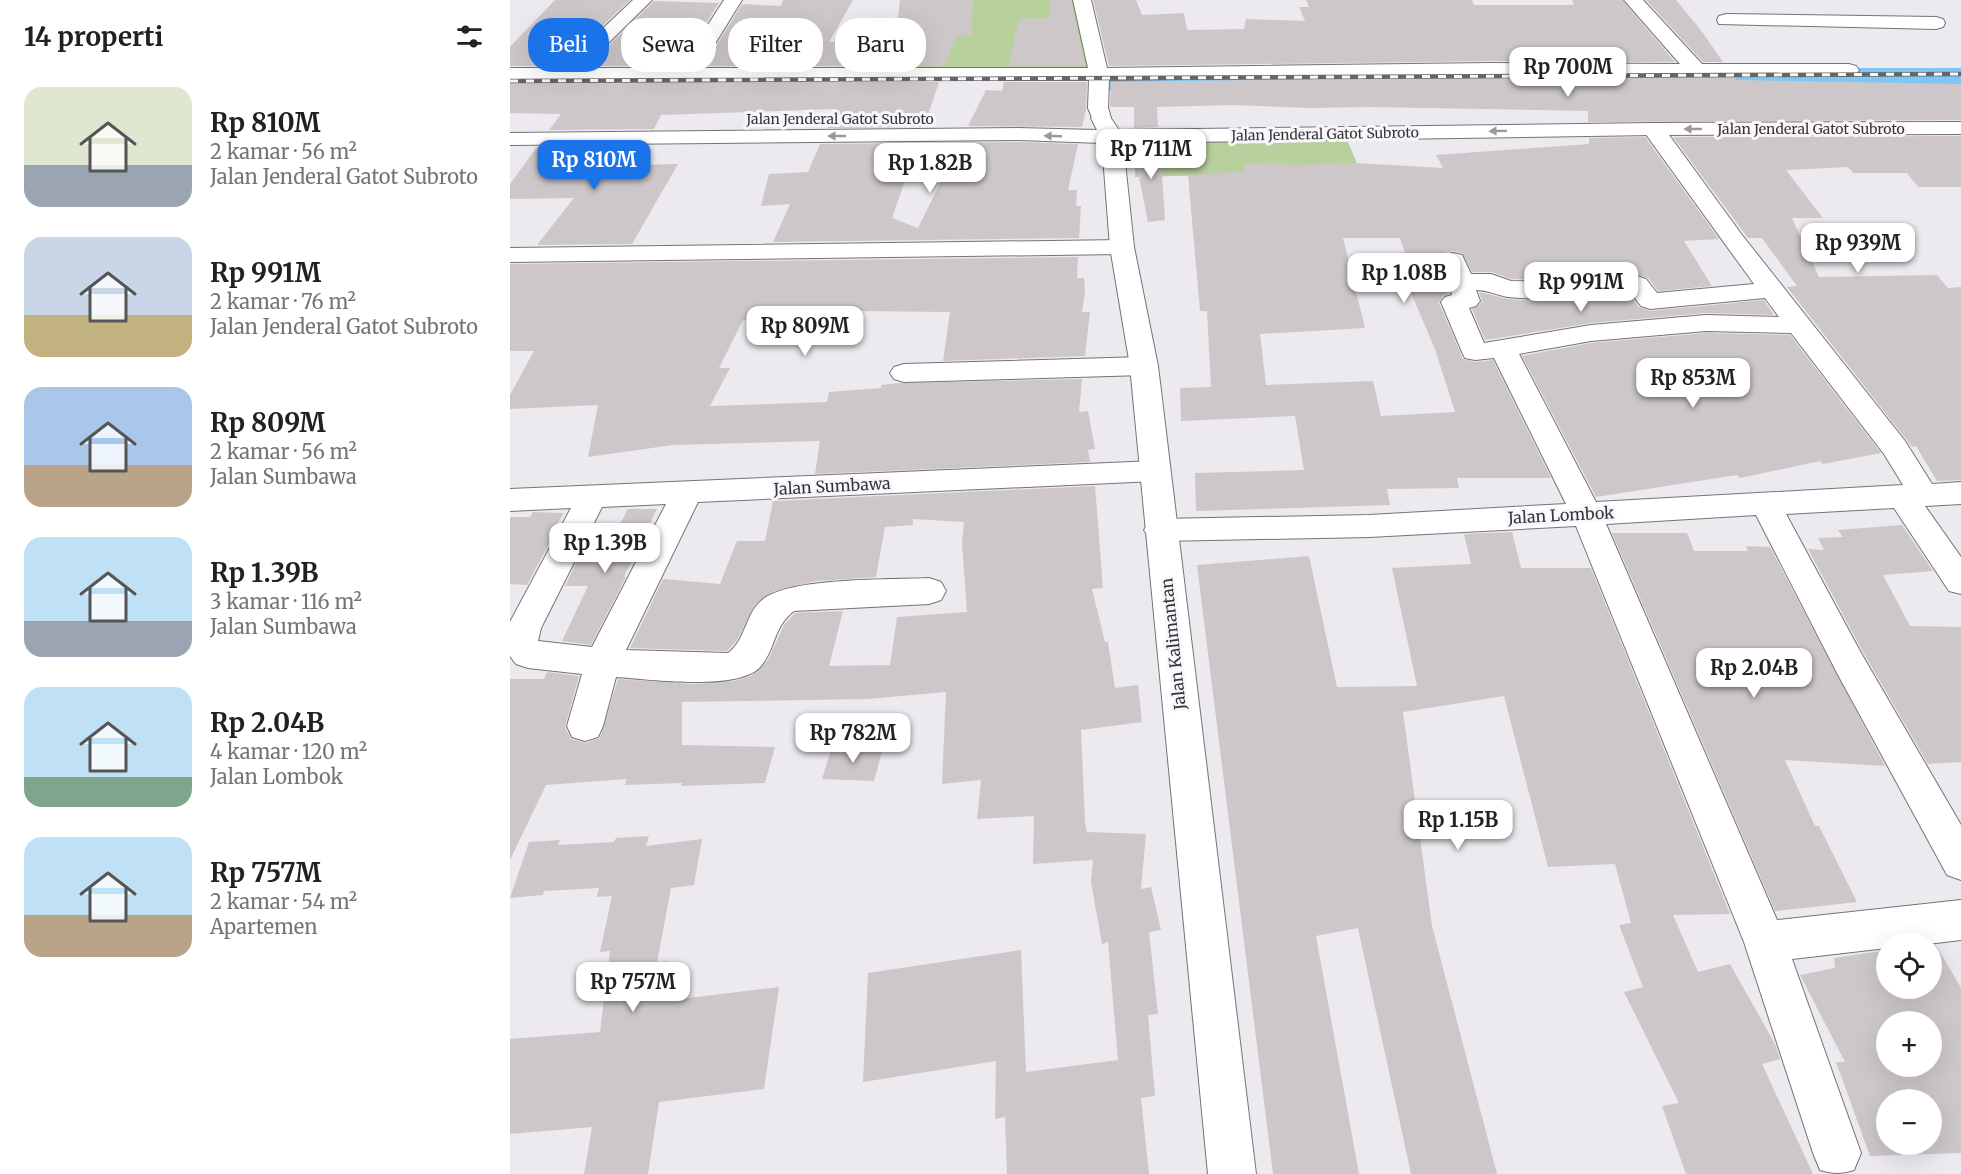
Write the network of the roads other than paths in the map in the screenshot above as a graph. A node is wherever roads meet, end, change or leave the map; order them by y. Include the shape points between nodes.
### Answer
1 (643, 0) edge
2 (732, 0) edge
3 (1082, 0) edge
4 (1633, 0) edge
5 (1919, 8) dead end
6 (1726, 20) dead end
7 (1696, 69) junction
8 (1849, 70) dead end
9 (510, 74) edge
10 (566, 74) junction
11 (686, 74) junction
12 (1099, 74) junction
13 (1961, 111) edge
14 (510, 122) edge
15 (1107, 128) junction
16 (1961, 128) edge
17 (1653, 129) junction
18 (510, 139) edge
19 (1122, 247) junction
20 (510, 255) edge
21 (1773, 290) junction
22 (1800, 325) junction
23 (1503, 349) junction
24 (1144, 366) junction
25 (903, 373) dead end
26 (1155, 471) junction
27 (687, 493) junction
28 (1961, 493) edge
29 (1913, 495) junction
30 (592, 496) junction
31 (510, 500) edge
32 (1765, 503) junction
33 (1586, 513) junction
34 (1160, 531) junction
35 (1961, 582) edge
36 (929, 591) dead end
37 (603, 660) junction
38 (585, 726) dead end
39 (1961, 862) edge
40 (1961, 920) edge
41 (1765, 942) junction
42 (1837, 1153) dead end
43 (1232, 1174) edge

1 - 10 street
2 - 11 street
3 - 12 street, Jalan Kalimantan
4 - 7 street
5 - 6 street via 1944,23
7 - 8 street
7 - 12 street
9 - 10 street
10 - 11 street
11 - 12 street
12 - 15 street, Jalan Kalimantan via 1098,108
13 - 15 street, Jalan Jenderal Gatot Subroto
14 - 15 street, Jalan Jenderal Gatot Subroto
17 -> 15 street, Jalan Jenderal Gatot Subroto
15 -> 18 street, Jalan Jenderal Gatot Subroto via 1006,135
15 - 19 street, Jalan Kalimantan
16 -> 17 street, Jalan Jenderal Gatot Subroto
17 - 21 street
19 - 20 street
19 - 24 street, Jalan Kalimantan
21 - 22 street
21 - 23 street via 1650,301 1637,284 1586,290 1507,289 1457,271 1467,301 1454,302 1475,352
22 - 23 street via 1706,323 1591,333
22 - 29 street via 1895,448
23 - 33 street
24 - 25 street
24 - 26 street, Jalan Kalimantan
26 - 27 street, Jalan Sumbawa
26 - 34 street, Jalan Kalimantan
27 - 30 street, Jalan Sumbawa
27 - 37 street
28 - 29 street, Jalan Lombok
29 - 32 street, Jalan Lombok
29 - 35 street
30 - 31 street, Jalan Sumbawa
30 - 37 street via 520,640 528,654
32 - 33 street, Jalan Lombok
32 - 39 street
33 - 34 street, Jalan Lombok via 1369,526
33 - 41 street
34 - 43 street, Jalan Kalimantan
36 - 37 street via 786,600 768,613 746,659 730,668 642,666
37 - 38 street
40 - 41 street
41 - 42 street

